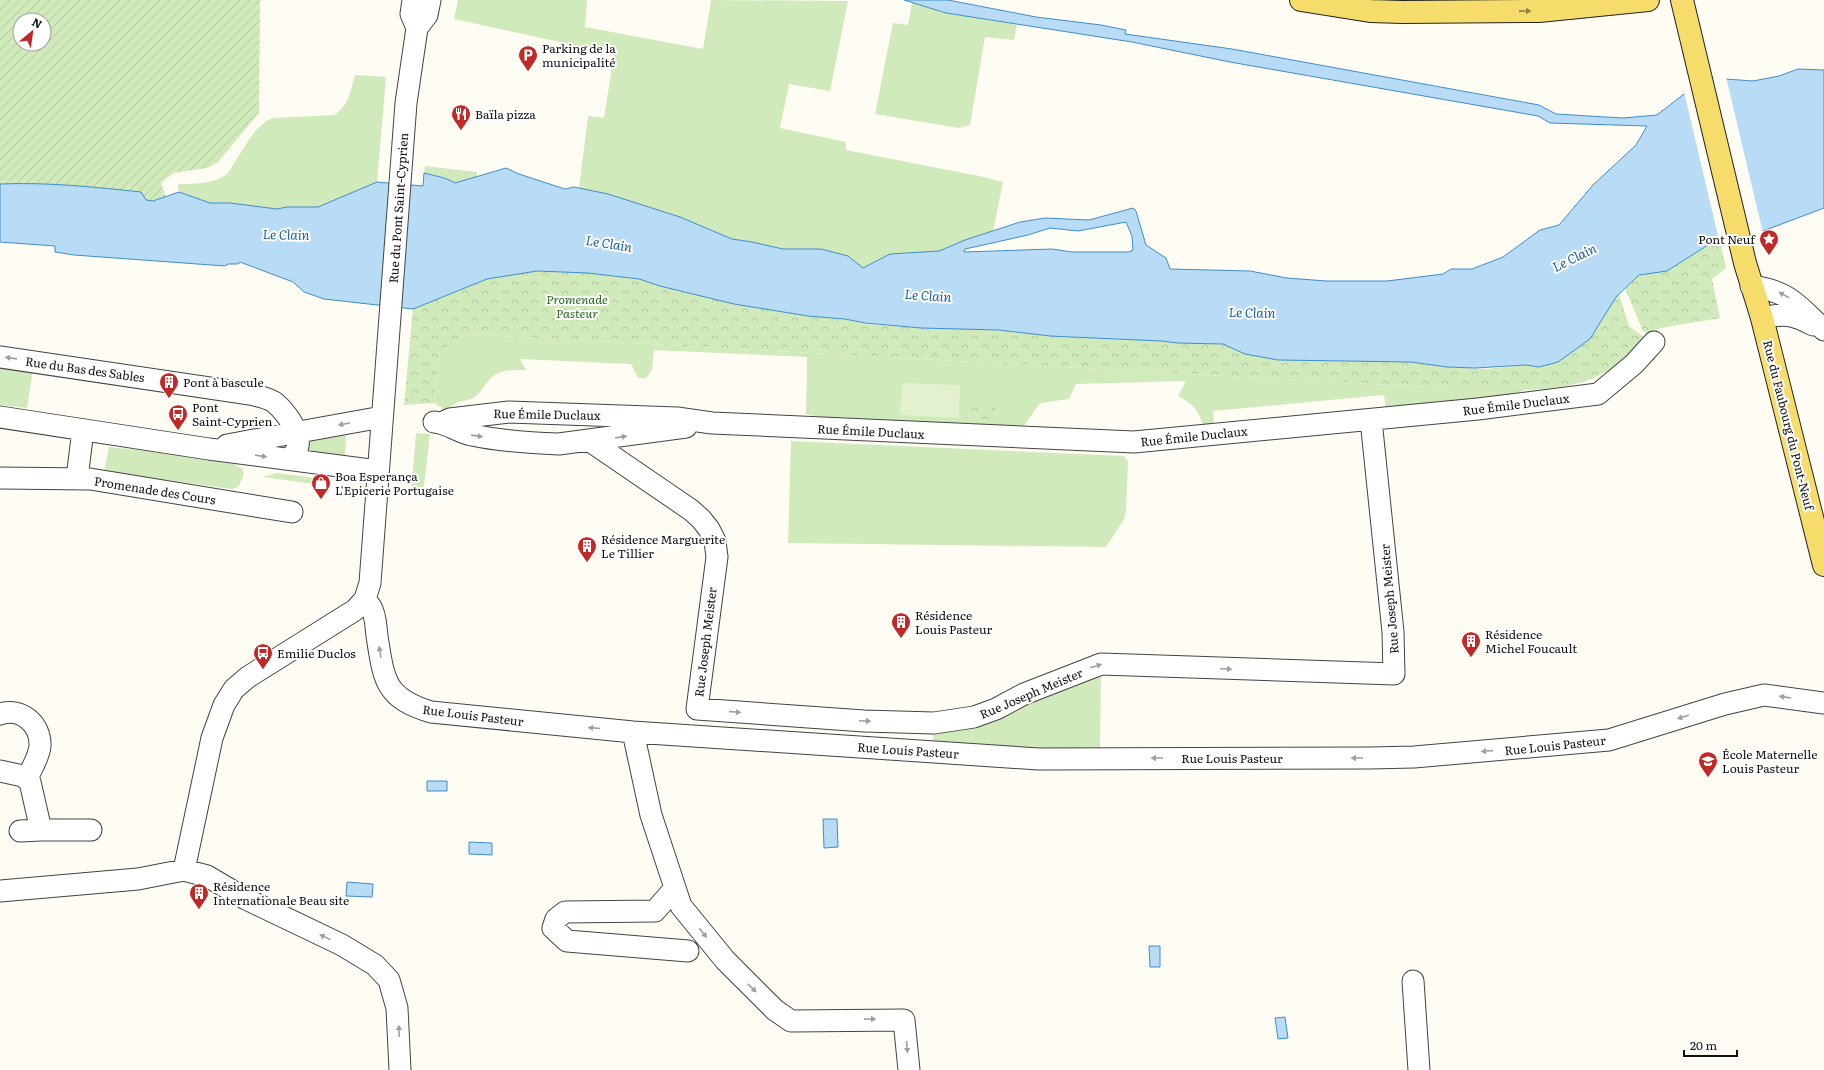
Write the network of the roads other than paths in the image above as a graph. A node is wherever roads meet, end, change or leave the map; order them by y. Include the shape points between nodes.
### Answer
1 (413, 0) edge
2 (1301, 0) edge
3 (1509, 0) edge
4 (1648, 0) edge
5 (1682, 0) edge
6 (1458, 12) junction
7 (425, 14) edge
8 (1752, 286) junction
9 (1762, 318) junction
10 (1824, 330) edge
11 (1654, 342) dead end
12 (0, 357) edge
13 (0, 417) edge
14 (382, 417) junction
15 (1371, 420) junction
16 (712, 424) junction
17 (83, 430) junction
18 (297, 432) junction
19 (590, 441) junction
20 (209, 449) junction
21 (290, 459) junction
22 (378, 470) junction
23 (9, 478) edge
24 (77, 478) junction
25 (292, 512) dead end
26 (1824, 565) edge
27 (365, 599) junction
28 (1824, 703) edge
29 (0, 714) edge
30 (633, 732) junction
31 (0, 771) edge
32 (27, 778) junction
33 (41, 830) junction
34 (91, 830) dead end
35 (20, 831) dead end
36 (184, 870) junction
37 (0, 891) edge
38 (678, 897) junction
39 (688, 952) dead end
40 (1413, 981) dead end
41 (400, 1070) edge
42 (909, 1070) edge
43 (1419, 1070) edge

1 - 7 street, Rue du Pont Saint-Cyprien via 411,14
2 - 6 main road via 1370,11
3 - 6 main road
6 -> 4 main road via 1539,11
5 - 8 main road
7 - 14 street, Rue du Pont Saint-Cyprien via 406,103
8 - 9 main road, Rue du Faubourg du Pont-Neuf
10 -> 8 street via 1797,304 1782,294
9 - 10 street via 1791,314
9 - 26 main road, Rue du Faubourg du Pont-Neuf
11 - 15 street, Rue Émile Duclaux via 1634,364 1598,394
18 -> 12 street, Rue du Bas des Sables via 274,402 250,394
13 - 17 street
14 -> 18 street
14 - 22 street, Rue du Pont Saint-Cyprien
15 - 16 street, Rue Émile Duclaux via 1134,442
19 -> 15 street, Rue Joseph Meister via 691,510 709,529 715,541 717,557 697,710 934,723 974,717 1101,664 1394,674 1393,632
19 -> 16 street, Rue Émile Duclaux
16 -> 19 street, Rue Émile Duclaux via 677,418 509,412 436,422 472,435 490,438 559,444
17 - 20 street
17 - 24 street
18 - 20 street
18 - 21 street via 297,450
20 -> 21 street
21 - 22 street
22 - 27 street, Rue du Pont Saint-Cyprien via 370,583
23 - 24 street, Promenade des Cours
24 - 25 street, Promenade des Cours
30 -> 27 street, Rue Louis Pasteur via 431,712 415,707 391,689 385,678 374,613
27 - 36 street via 355,610 248,677 234,689 224,705 212,738
28 -> 30 street, Rue Louis Pasteur via 1764,695 1725,704 1609,740 1414,757 1039,759
29 - 32 street via 20,714 36,728 40,739 39,751
30 - 38 street via 652,815
31 - 32 street
32 - 33 street
33 - 34 street
33 - 35 street
36 - 37 street via 138,879
41 -> 36 street via 397,1008 389,980 375,966 342,945 246,899 207,876
38 - 39 street via 655,911 565,912 556,918 553,928 567,941
38 -> 42 street via 730,965 775,1010 791,1021 904,1020
40 - 43 street

